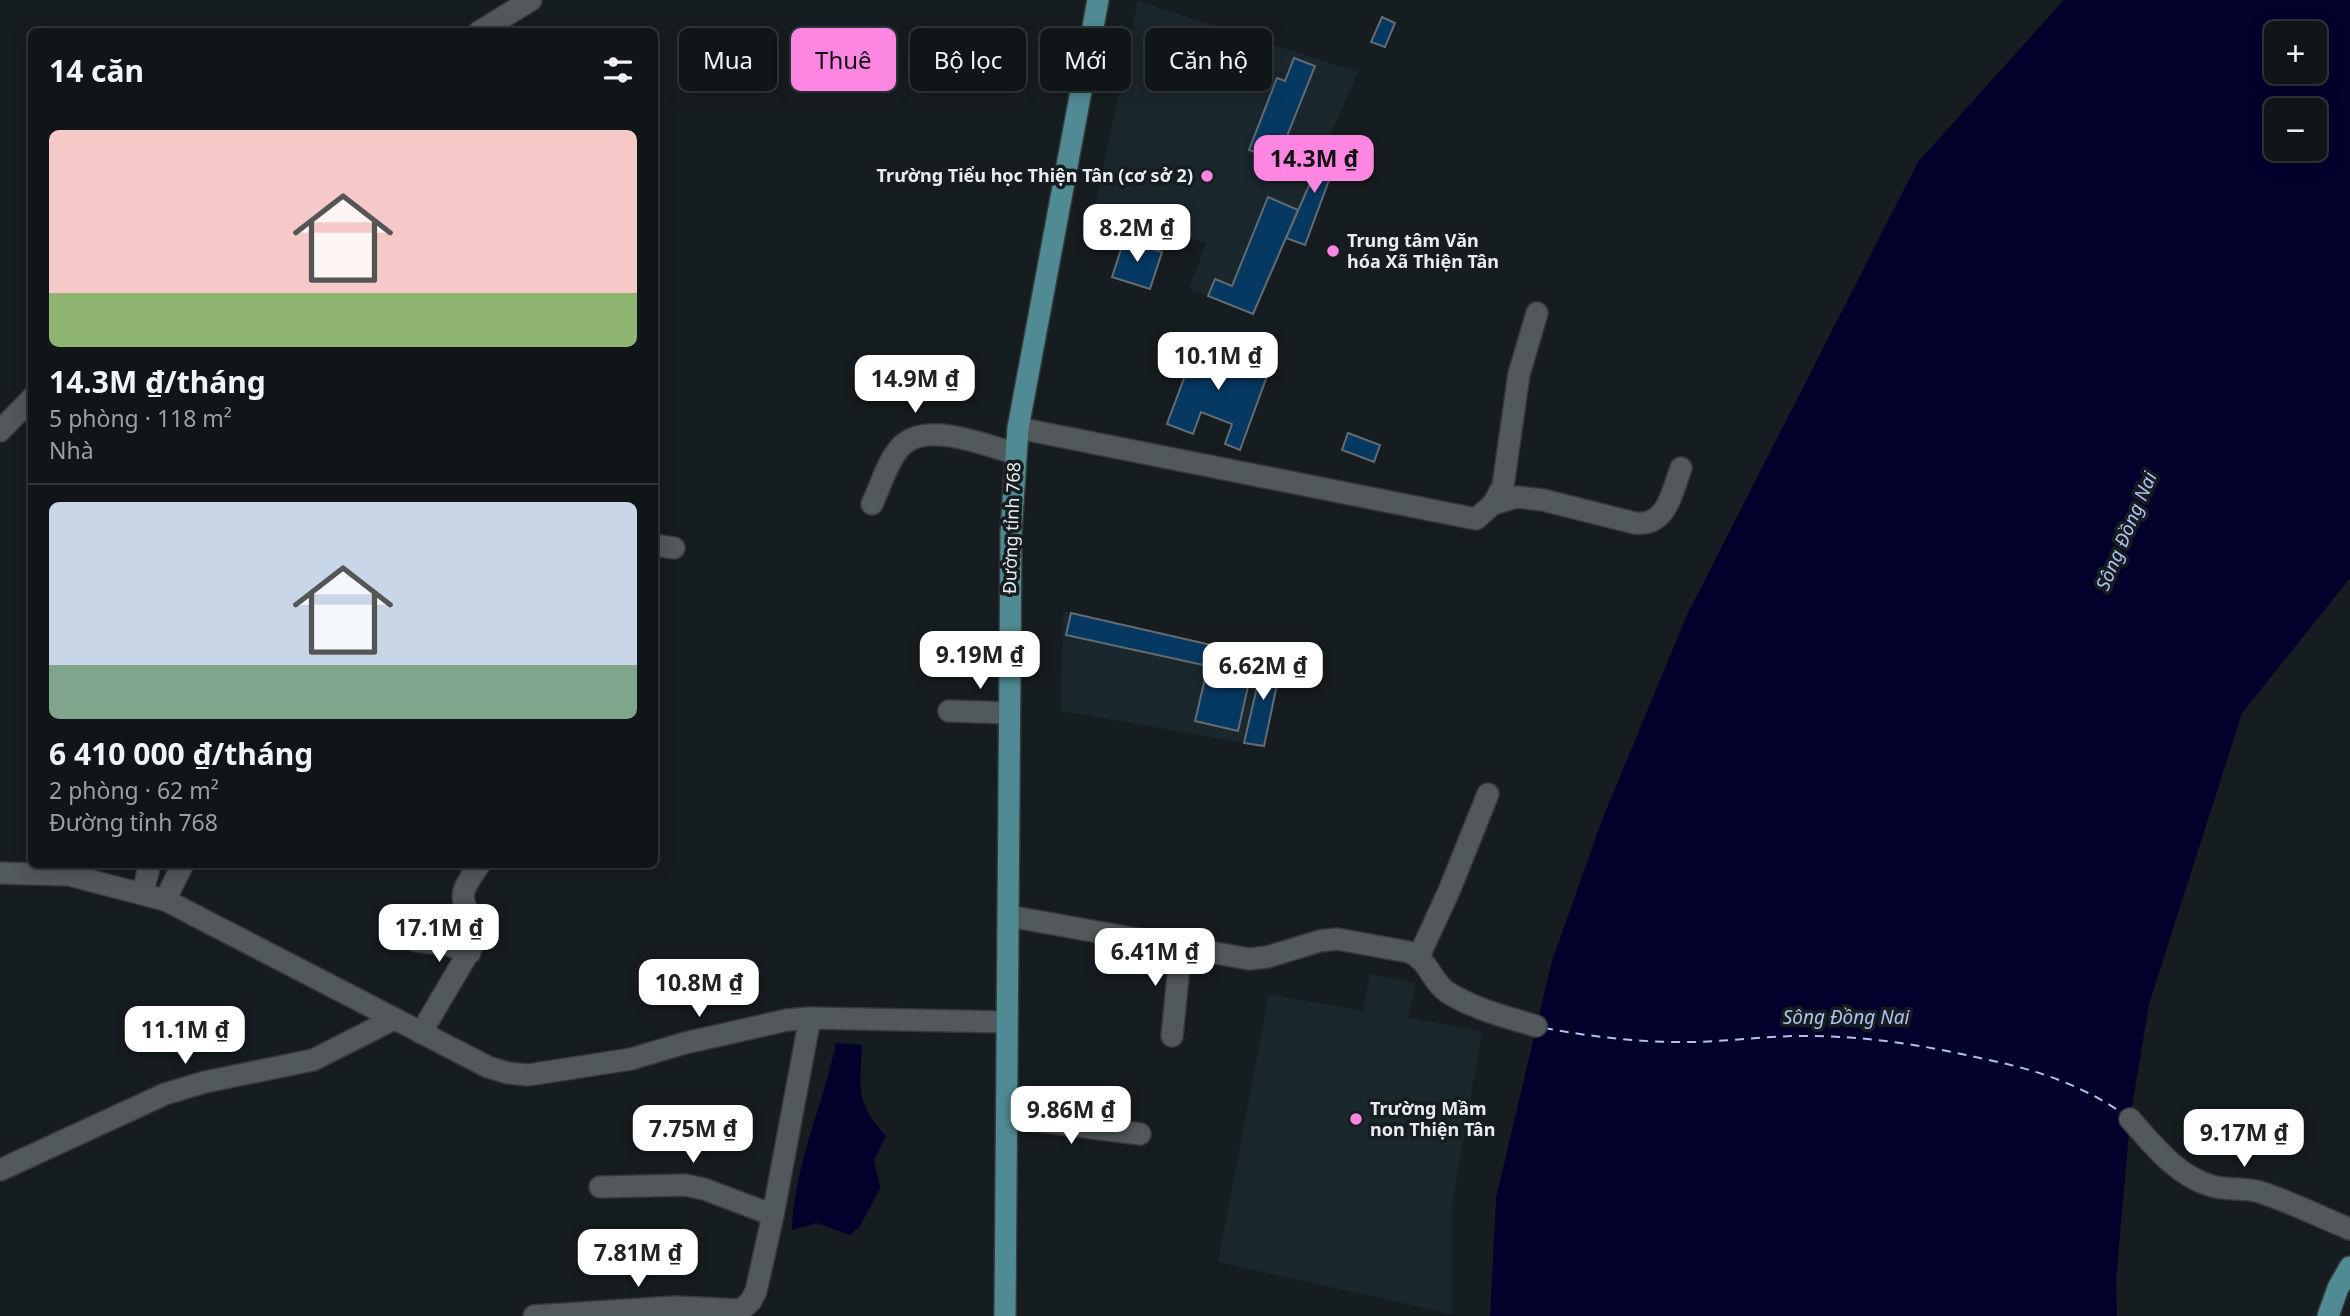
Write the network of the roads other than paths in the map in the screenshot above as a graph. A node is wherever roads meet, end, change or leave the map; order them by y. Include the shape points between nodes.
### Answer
1 (531, 0) edge
2 (1098, 0) edge
3 (486, 28) edge
4 (1537, 313) dead end
5 (28, 402) edge
6 (1018, 428) junction
7 (0, 430) edge
8 (1014, 453) junction
9 (1681, 468) dead end
10 (1493, 504) junction
11 (872, 505) dead end
12 (949, 710) dead end
13 (1009, 713) junction
14 (1488, 794) dead end
15 (147, 868) edge
16 (181, 868) edge
17 (477, 868) edge
18 (0, 873) edge
19 (142, 894) junction
20 (165, 900) junction
21 (1008, 916) junction
22 (416, 941) dead end
23 (1181, 946) junction
24 (470, 953) junction
25 (1419, 956) junction
26 (810, 1018) junction
27 (394, 1019) junction
28 (1007, 1022) junction
29 (1536, 1026) dead end
30 (421, 1033) junction
31 (1172, 1035) dead end
32 (1007, 1117) junction
33 (2130, 1119) dead end
34 (1140, 1133) dead end
35 (0, 1170) edge
36 (600, 1187) dead end
37 (773, 1215) junction
38 (2350, 1229) edge
39 (2350, 1267) edge
40 (724, 1313) edge
41 (534, 1316) edge
42 (1005, 1316) edge
43 (2328, 1316) edge

1 - 3 street
2 - 6 main road, Đường tỉnh 768
4 - 10 street via 1519,374 1503,486
5 - 7 street
6 - 8 main road, Đường tỉnh 768
6 - 10 street via 1476,519
8 - 11 street via 942,435 922,435 903,443
8 - 13 main road, Đường tỉnh 768
9 - 10 street via 1662,512 1650,523 1517,496
12 - 13 street
13 - 21 main road, Đường tỉnh 768
14 - 25 street
15 - 19 street
16 - 20 street
17 - 24 street via 461,894 480,933
18 - 19 street via 69,875
19 - 20 street
20 - 27 street
21 - 23 street
21 - 28 main road, Đường tỉnh 768
22 - 24 street
23 - 25 street via 1249,959 1337,939
23 - 31 street
24 - 30 street
25 - 29 street via 1446,991 1474,1006
26 - 28 street
26 - 30 street via 631,1059 528,1075 488,1067
26 - 37 street
27 - 30 street
27 - 35 street via 313,1060 165,1094
28 - 32 main road, Đường tỉnh 768
32 - 34 street
32 - 42 main road, Đường tỉnh 768
33 - 38 street via 2164,1156 2209,1185 2258,1191
36 - 37 street via 685,1185
37 - 40 street via 756,1291 741,1310
39 - 43 main road
40 - 41 street via 675,1307

